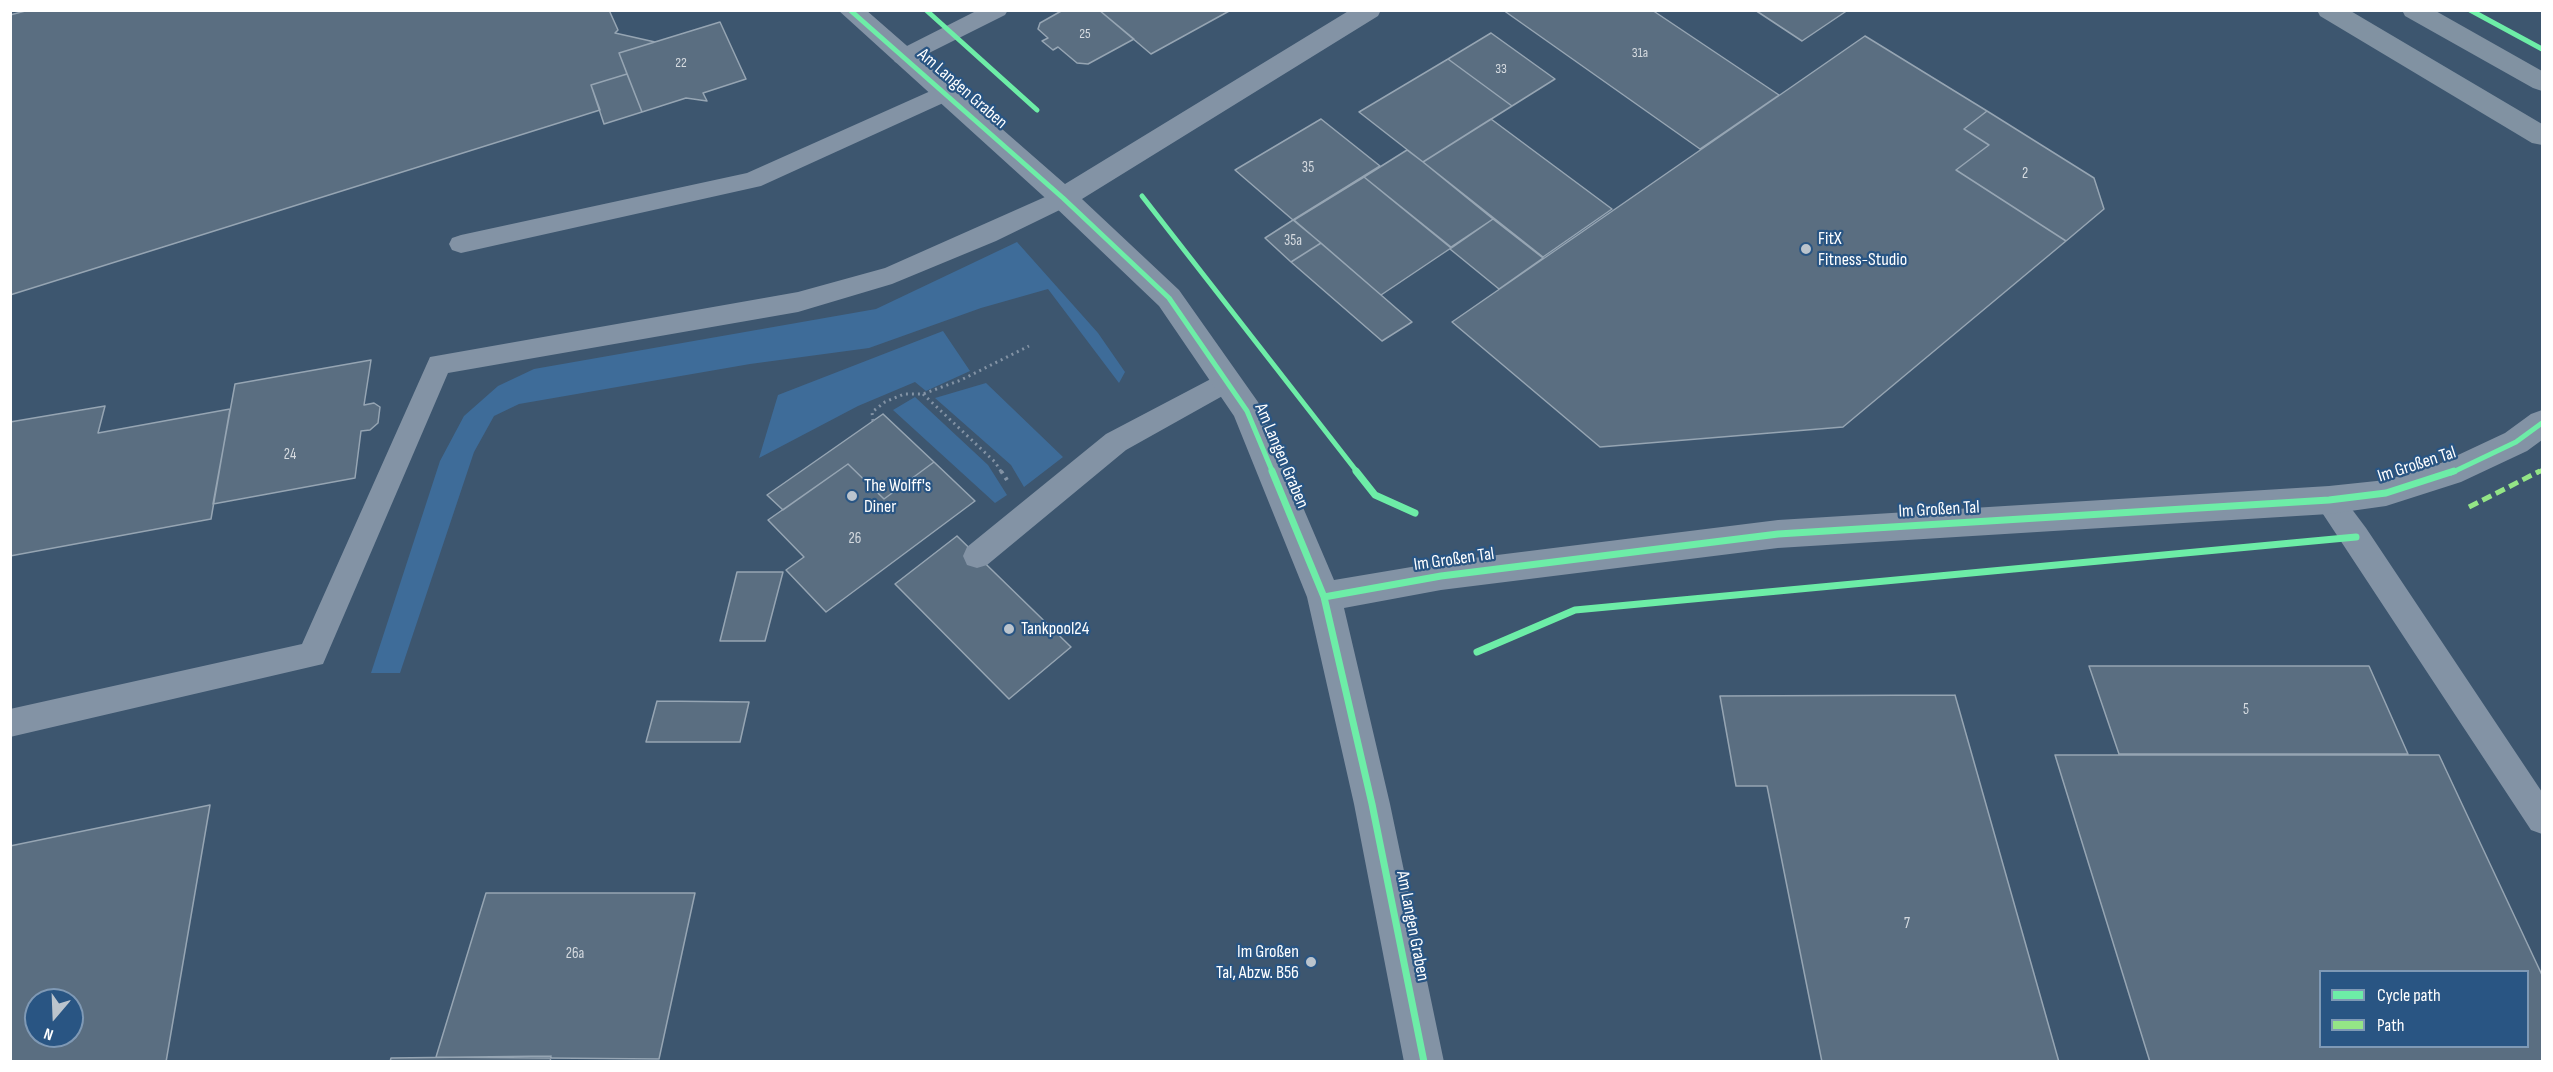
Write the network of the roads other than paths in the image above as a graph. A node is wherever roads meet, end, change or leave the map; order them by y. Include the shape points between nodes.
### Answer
1 (850, 10) edge
2 (997, 10) edge
3 (1369, 10) edge
4 (2329, 10) edge
5 (2414, 10) edge
6 (903, 57) junction
7 (2542, 82) edge
8 (944, 93) junction
9 (2542, 136) edge
10 (1063, 198) junction
11 (461, 244) dead end
12 (1227, 382) junction
13 (2542, 423) edge
14 (2329, 500) junction
15 (977, 556) dead end
16 (1324, 597) junction
17 (10, 723) edge
18 (2542, 819) edge
19 (1424, 1062) edge

1 - 6 street, Am Langen Graben
2 - 6 lane
3 - 10 street
4 - 9 main road
5 - 7 main road
6 - 8 street, Am Langen Graben
8 - 10 street, Am Langen Graben
8 - 11 lane via 753,180
10 - 12 street, Am Langen Graben via 1169,298
10 - 17 lane via 892,275 798,302 439,364 312,655
12 - 15 lane via 1116,442
12 - 16 street, Am Langen Graben via 1247,411
13 - 14 street, Im Großen Tal via 2516,442 2450,473 2386,493
14 - 16 street, Im Großen Tal via 1778,534 1441,576
14 - 18 lane
16 - 19 street, Am Langen Graben via 1372,804

